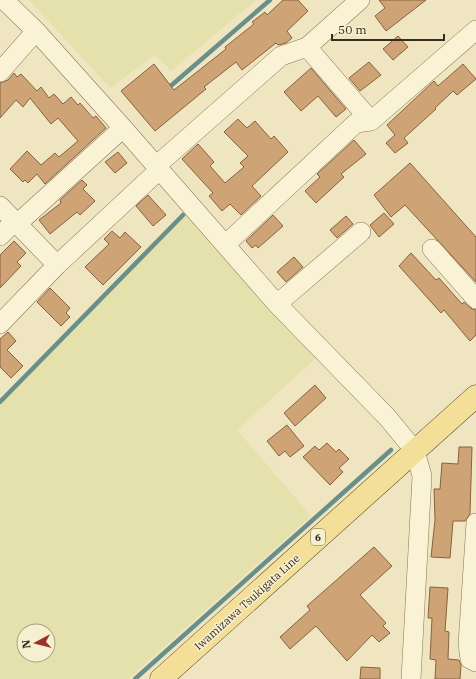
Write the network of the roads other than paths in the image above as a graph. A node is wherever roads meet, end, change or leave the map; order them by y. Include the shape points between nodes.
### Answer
1 (4, 0) edge
2 (360, 0) edge
3 (476, 30) edge
4 (36, 31) junction
5 (307, 47) junction
6 (0, 72) edge
7 (371, 121) junction
8 (124, 128) junction
9 (158, 168) junction
10 (0, 206) edge
11 (16, 222) junction
12 (361, 232) dead end
13 (0, 236) edge
14 (226, 244) junction
15 (432, 249) dead end
16 (57, 265) junction
17 (476, 299) edge
18 (277, 304) junction
19 (0, 324) edge
20 (476, 398) edge
21 (415, 451) junction
22 (476, 524) edge
23 (476, 662) edge
24 (161, 679) edge
25 (411, 679) edge

1 - 4 street
2 - 5 street
3 - 7 street
4 - 6 street
4 - 8 street
5 - 7 street
5 - 9 street via 281,56
7 - 14 street via 356,123
8 - 9 street
8 - 11 street
9 - 14 street
9 - 16 street
10 - 11 street
11 - 13 street
11 - 16 street
12 - 18 street
14 - 18 street
15 - 17 street
16 - 19 street
18 - 21 street via 387,418
20 - 21 main road, Iwamizawa Tsukigata Line / 6
21 - 24 main road, Iwamizawa Tsukigata Line / 6
21 - 25 street via 422,476
22 - 23 street via 468,644 470,658

